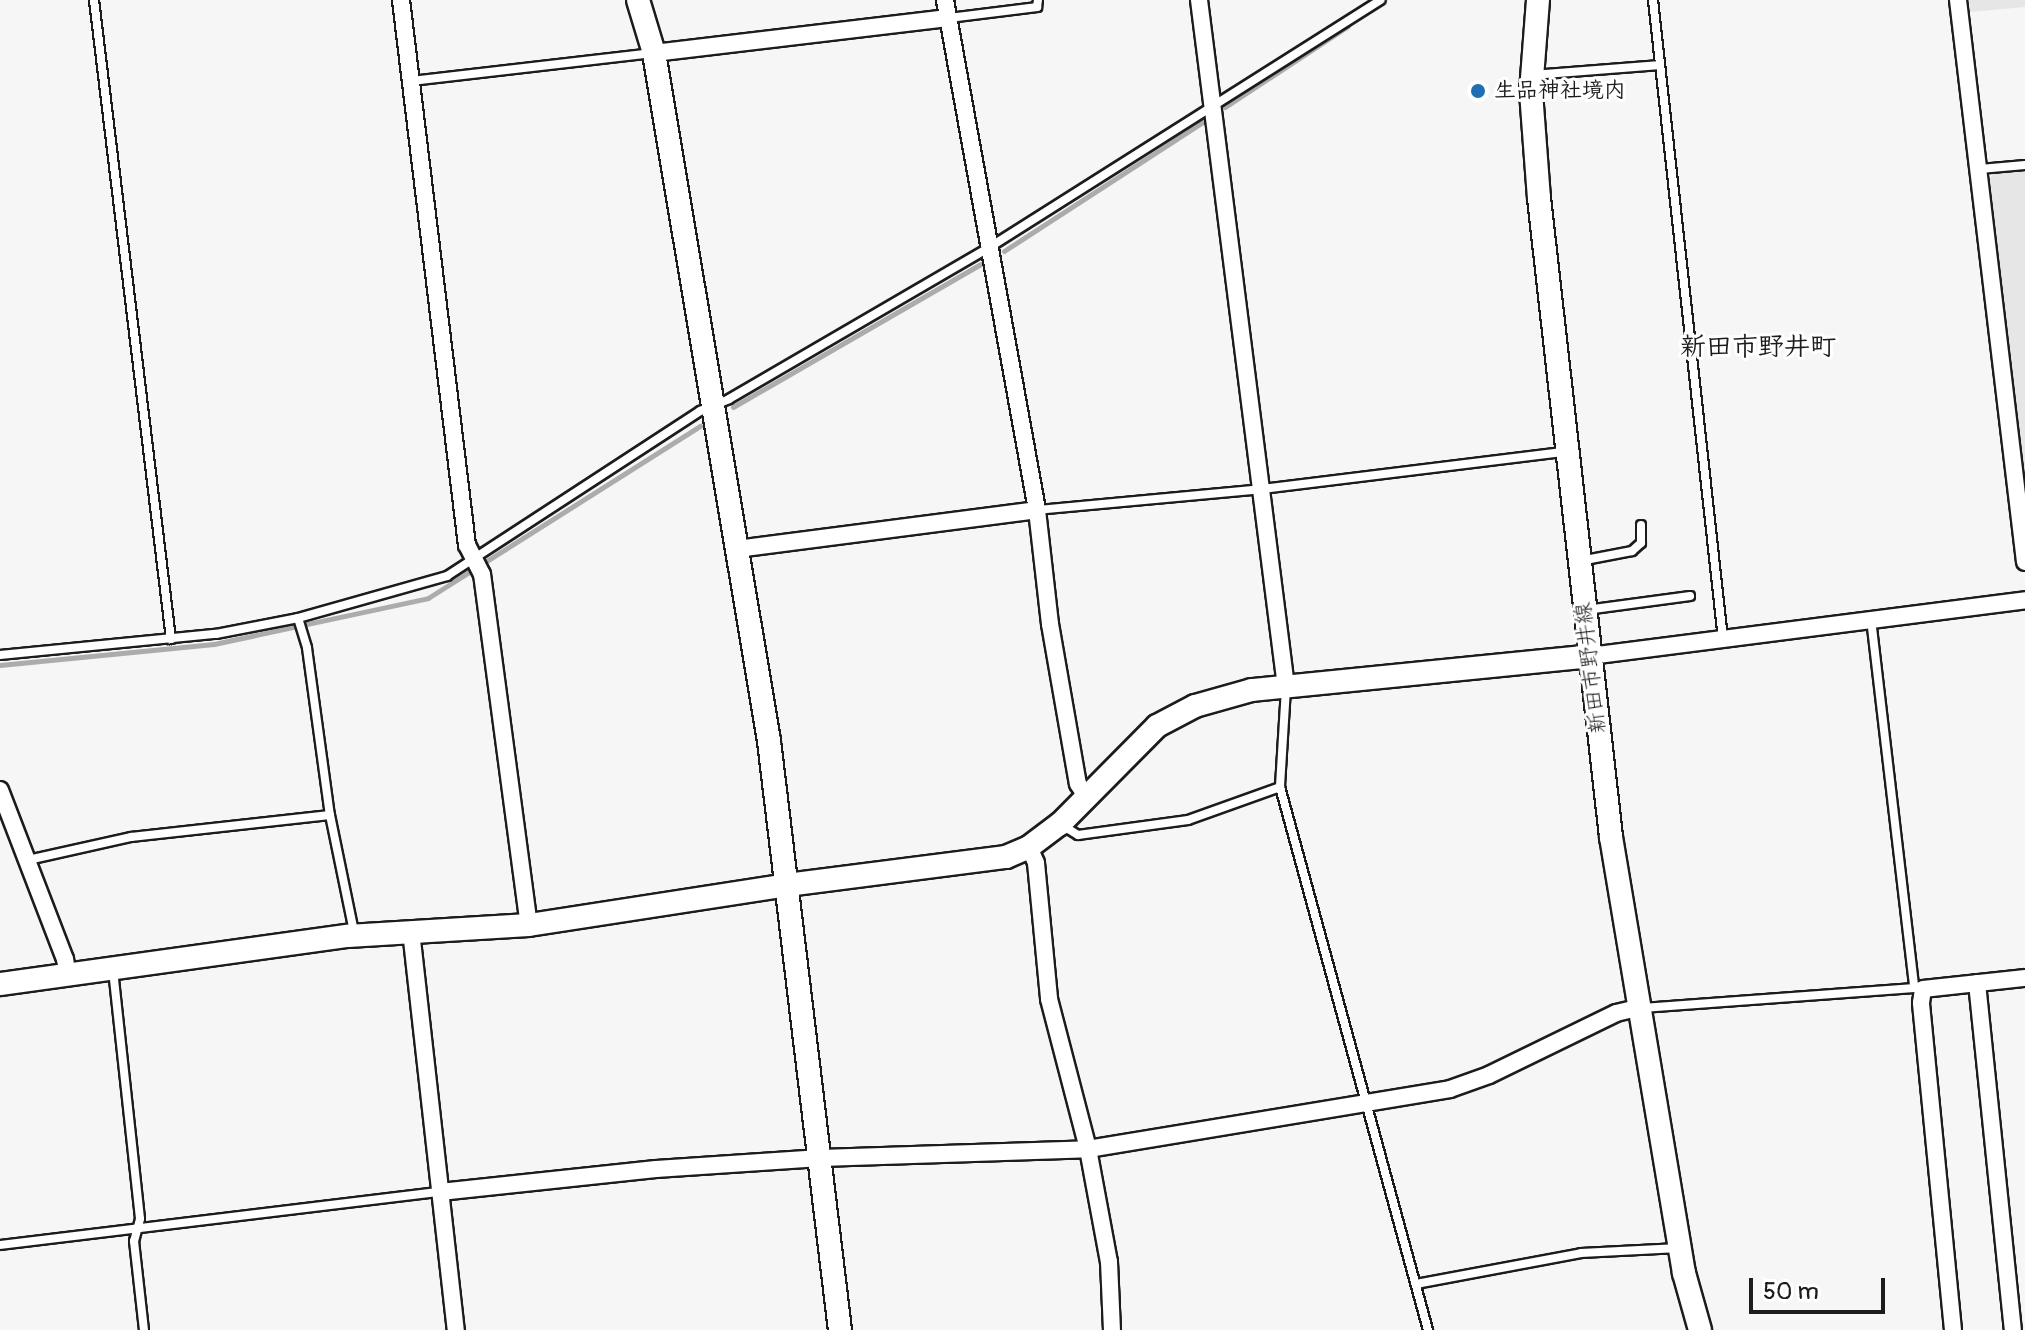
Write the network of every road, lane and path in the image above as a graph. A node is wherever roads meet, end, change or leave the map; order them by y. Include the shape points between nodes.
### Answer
1 (94, 0) edge
2 (401, 0) edge
3 (638, 0) edge
4 (945, 0) edge
5 (1038, 0) edge
6 (1199, 0) edge
7 (1380, 0) edge
8 (1538, 0) edge
9 (1653, 0) edge
10 (1958, 0) edge
11 (948, 18) junction
12 (654, 53) junction
13 (1660, 65) junction
14 (1532, 75) junction
15 (411, 81) junction
16 (1212, 105) junction
17 (2025, 165) edge
18 (1980, 169) junction
19 (990, 247) junction
20 (715, 405) junction
21 (1566, 452) junction
22 (1262, 489) junction
23 (1037, 510) junction
24 (1641, 525) dead end
25 (737, 549) junction
26 (473, 559) junction
27 (1579, 562) junction
28 (2025, 562) edge
29 (1690, 596) dead end
30 (2025, 600) edge
31 (1585, 610) junction
32 (298, 618) junction
33 (1871, 619) junction
34 (171, 639) junction
35 (1723, 639) junction
36 (0, 655) edge
37 (1590, 656) junction
38 (1286, 687) junction
39 (1280, 787) junction
40 (0, 790) edge
41 (1087, 798) junction
42 (330, 815) junction
43 (1060, 824) junction
44 (1029, 847) junction
45 (27, 861) junction
46 (787, 885) junction
47 (529, 925) junction
48 (411, 931) junction
49 (355, 936) junction
50 (113, 970) junction
51 (68, 976) junction
52 (2025, 978) edge
53 (1977, 983) junction
54 (0, 984) edge
55 (1918, 988) junction
56 (1638, 1008) junction
57 (1368, 1103) junction
58 (1088, 1149) junction
59 (821, 1158) junction
60 (440, 1192) junction
61 (138, 1229) junction
62 (0, 1245) edge
63 (1680, 1248) junction
64 (1416, 1284) junction
65 (144, 1330) edge
66 (456, 1330) edge
67 (840, 1330) edge
68 (1112, 1330) edge
69 (1428, 1330) edge
70 (1700, 1330) edge
71 (1953, 1330) edge
72 (2013, 1330) edge

1 - 34 lane
2 - 15 street
3 - 12 street
4 - 11 street
5 - 11 lane via 1037,7
6 - 16 street
7 - 16 lane
8 - 14 street, 新田市野井線
9 - 13 lane
10 - 18 street
11 - 12 street
11 - 19 street
12 - 15 lane
12 - 20 street
13 - 14 lane
13 - 35 lane
14 - 21 street, 新田市野井線 via 1539,198
15 - 26 street via 467,545
16 - 19 lane
16 - 22 street
17 - 18 lane
18 - 28 street
19 - 20 lane
19 - 23 street
20 - 25 street
20 - 26 lane
21 - 22 lane
21 - 27 street, 新田市野井線
22 - 23 lane
22 - 38 street
23 - 25 street
23 - 41 street via 1050,624 1078,784
24 - 27 lane via 1641,543 1632,551
25 - 46 street
26 - 32 lane via 432,581
26 - 47 street via 482,574
27 - 31 street, 新田市野井線
29 - 31 lane
30 - 33 street
31 - 37 street, 新田市野井線
32 - 34 lane
32 - 42 lane
33 - 35 street
33 - 55 lane
34 - 36 lane
35 - 37 street
37 - 38 street
37 - 56 street, 新田市野井線
38 - 39 lane
38 - 41 street via 1252,690 1195,706 1157,726
39 - 43 lane via 1188,820 1078,835
39 - 57 lane
40 - 45 street
41 - 43 street
42 - 45 lane via 131,837
42 - 49 lane
43 - 44 street
44 - 46 street via 970,864
44 - 58 street via 1036,863 1049,999
45 - 51 street
46 - 47 street
46 - 59 street
47 - 48 street
48 - 49 street
48 - 60 street
49 - 50 street
50 - 51 street
50 - 61 lane
51 - 54 street
52 - 53 street
53 - 55 street
53 - 72 street
55 - 56 lane
55 - 71 street
56 - 57 street via 1450,1089
56 - 63 street, 新田市野井線
57 - 58 street
57 - 64 lane
58 - 59 street
58 - 68 street via 1109,1262
59 - 60 street
59 - 67 street
60 - 61 lane
60 - 66 street
61 - 62 lane
61 - 65 lane via 134,1241
63 - 64 lane via 1581,1253
63 - 70 street, 新田市野井線
64 - 69 lane

